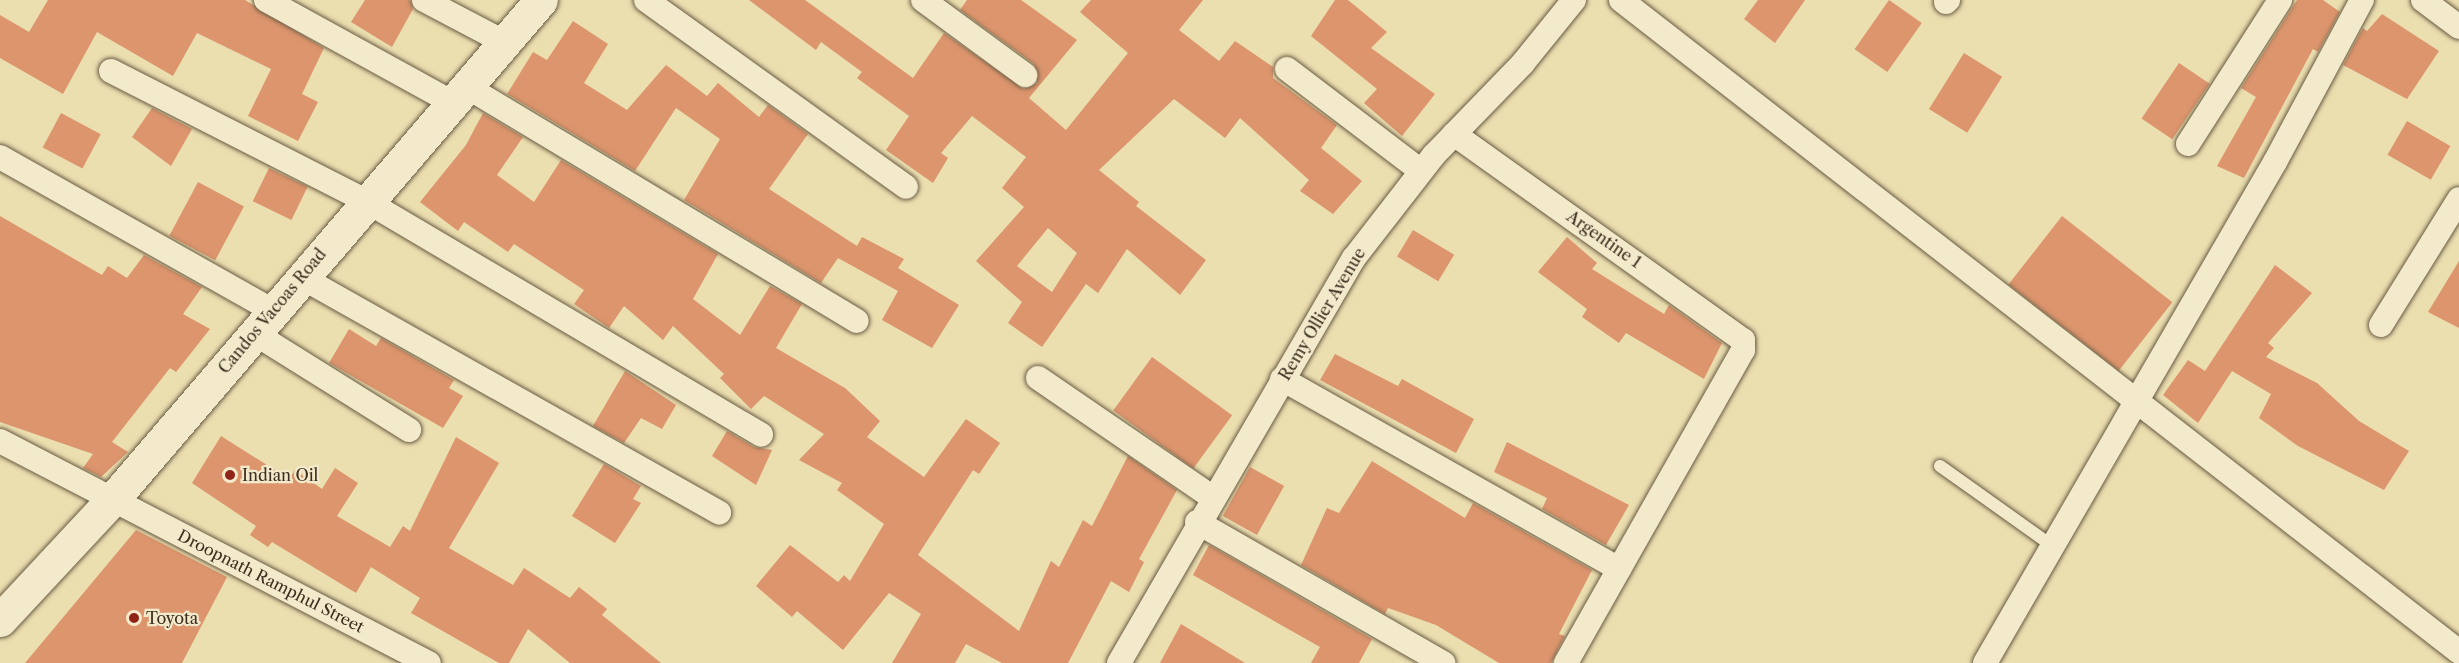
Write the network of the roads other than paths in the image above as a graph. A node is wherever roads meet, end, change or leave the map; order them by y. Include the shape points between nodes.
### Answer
1 (266, 0) edge
2 (424, 0) edge
3 (541, 0) edge
4 (646, 0) edge
5 (923, 0) edge
6 (1574, 0) edge
7 (1621, 0) edge
8 (2280, 0) edge
9 (2362, 0) edge
10 (2423, 0) edge
11 (2459, 27) edge
12 (504, 42) junction
13 (1287, 69) dead end
14 (111, 71) dead end
15 (1025, 75) dead end
16 (457, 93) junction
17 (1454, 134) junction
18 (2188, 144) dead end
19 (0, 157) edge
20 (1421, 171) junction
21 (906, 187) dead end
22 (2459, 199) edge
23 (366, 201) junction
24 (301, 277) junction
25 (856, 321) dead end
26 (263, 322) junction
27 (2381, 326) dead end
28 (1038, 378) dead end
29 (1282, 380) junction
30 (2132, 402) junction
31 (409, 430) dead end
32 (761, 435) dead end
33 (0, 441) edge
34 (1940, 466) dead end
35 (1212, 497) junction
36 (113, 500) junction
37 (719, 513) dead end
38 (1197, 522) junction
39 (2051, 545) junction
40 (1619, 569) junction
41 (0, 620) edge
42 (2459, 652) edge
43 (429, 663) edge
44 (1119, 663) edge
45 (1443, 663) edge
46 (1566, 663) edge
47 (1985, 663) edge

1 - 16 street
2 - 12 street
3 - 12 main road, Candos Vacoas Road
4 - 21 street
5 - 15 street
6 - 17 street, Remy Ollier Avenue
7 - 30 street
8 - 18 street
9 - 30 street via 2275,162
10 - 11 street
12 - 16 main road, Candos Vacoas Road
13 - 20 street
14 - 23 street
16 - 23 main road, Candos Vacoas Road
16 - 25 street
17 - 20 street, Remy Ollier Avenue
17 - 40 street, Argentine 1 via 1739,333 1743,350
19 - 26 street
20 - 29 street, Remy Ollier Avenue via 1354,258
22 - 27 street
23 - 24 main road, Candos Vacoas Road
23 - 32 street
24 - 26 main road, Candos Vacoas Road
24 - 37 street
26 - 31 street
26 - 36 main road, Candos Vacoas Road
28 - 35 street
29 - 35 street, Remy Ollier Avenue
29 - 40 street
30 - 39 street
30 - 42 street
33 - 36 street, Droopnath Ramphul Street
34 - 39 lane
35 - 38 street, Remy Ollier Avenue
36 - 41 main road, Candos Vacoas Road
36 - 43 street, Droopnath Ramphul Street
38 - 44 street, Remy Ollier Avenue
38 - 45 street
39 - 47 street
40 - 46 street

